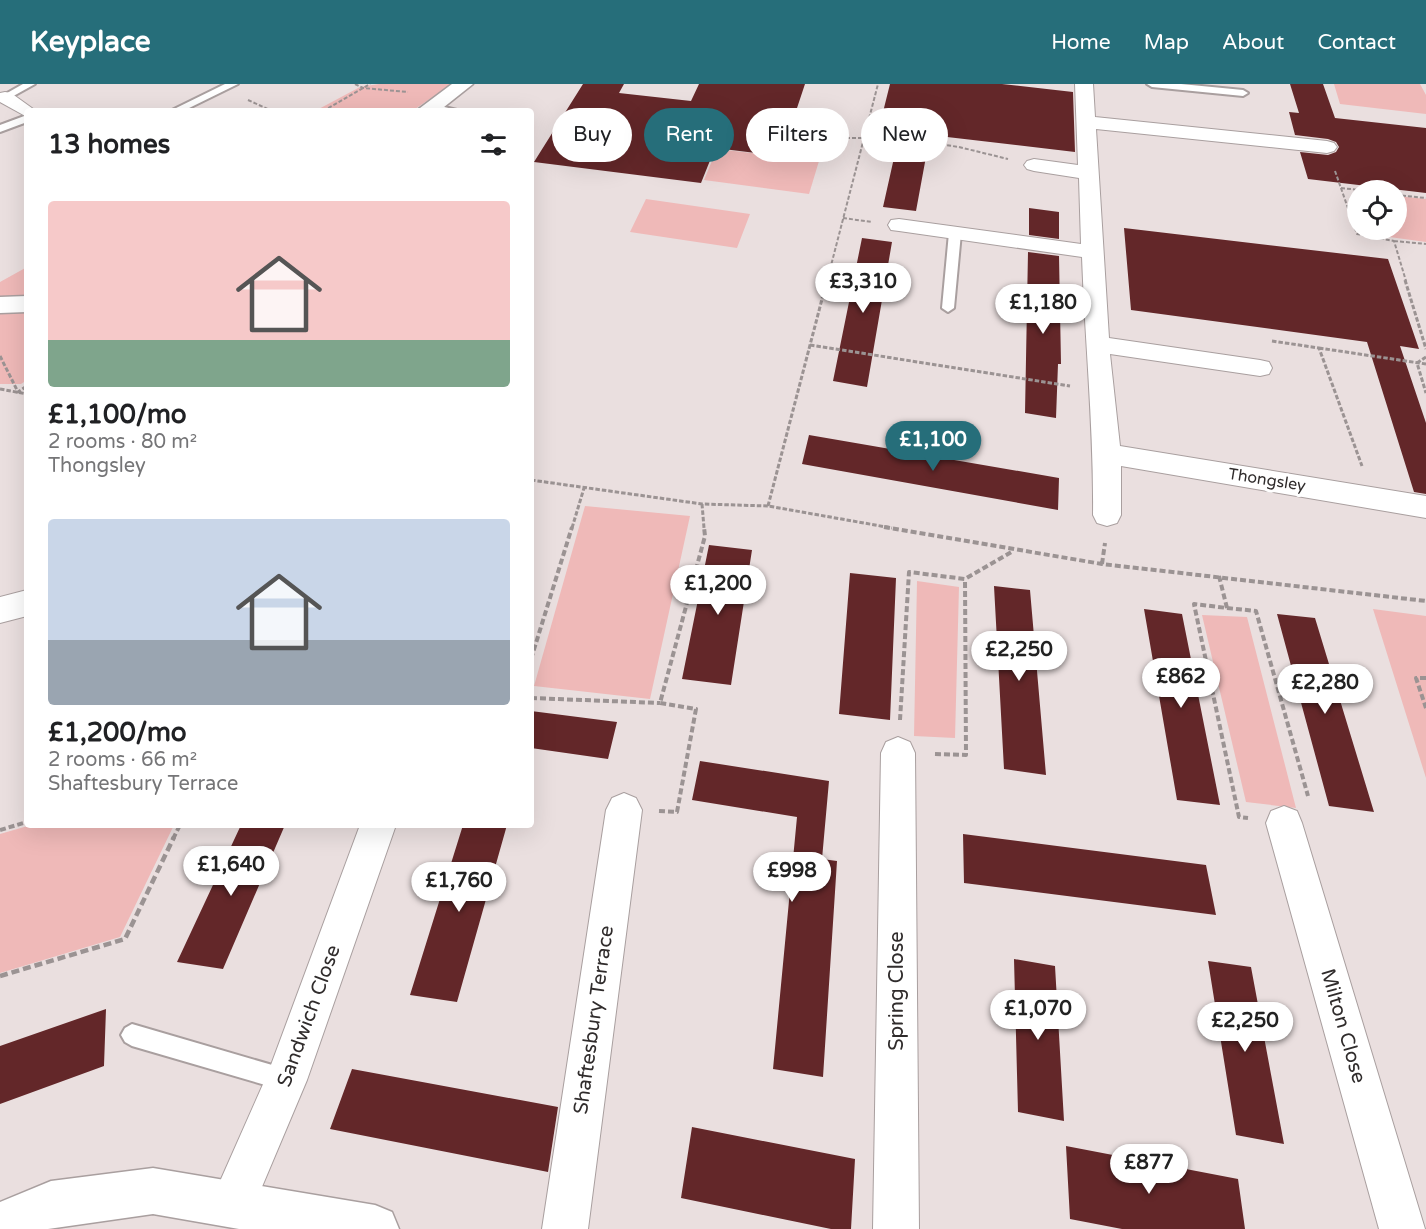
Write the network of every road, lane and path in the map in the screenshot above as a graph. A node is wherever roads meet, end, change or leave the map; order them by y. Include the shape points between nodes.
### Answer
1 (30, 84) edge
2 (233, 84) edge
3 (355, 84) edge
4 (370, 84) edge
5 (464, 84) edge
6 (878, 84) edge
7 (1084, 84) edge
8 (1152, 84) edge
9 (363, 88) junction
10 (418, 93) dead end
11 (1243, 93) dead end
12 (5, 97) joint
13 (181, 108) edge
14 (328, 108) edge
15 (430, 108) edge
16 (871, 108) edge
17 (24, 109) edge
18 (24, 119) edge
19 (1086, 123) junction
20 (0, 129) edge
21 (948, 145) edge
22 (861, 146) edge
23 (1327, 147) joint
24 (1034, 165) joint
25 (1089, 173) junction
26 (1341, 188) junction
27 (1347, 189) edge
28 (1407, 196) edge
29 (1426, 198) edge
30 (1347, 206) edge
31 (899, 225) dead end
32 (955, 233) junction
33 (1394, 240) joint
34 (1426, 244) edge
35 (1093, 252) junction
36 (24, 304) edge
37 (0, 305) edge
38 (948, 308) dead end
39 (1097, 344) junction
40 (810, 345) junction
41 (1319, 348) junction
42 (1426, 349) edge
43 (0, 356) edge
44 (1426, 357) edge
45 (1417, 363) junction
46 (1426, 364) edge
47 (1260, 368) joint
48 (24, 389) edge
49 (0, 390) edge
50 (1102, 391) junction
51 (18, 393) junction
52 (1426, 393) edge
53 (24, 394) edge
54 (1107, 454) junction
55 (534, 480) edge
56 (584, 488) junction
57 (1373, 497) junction
58 (702, 504) junction
59 (768, 506) junction
60 (1426, 507) edge
61 (1107, 515) dead end
62 (1013, 550) junction
63 (1219, 576) junction
64 (965, 579) junction
65 (1426, 601) edge
66 (24, 604) edge
67 (1227, 608) junction
68 (0, 610) edge
69 (534, 649) edge
70 (1426, 678) edge
71 (534, 698) edge
72 (660, 703) junction
73 (1426, 708) edge
74 (898, 753) junction
75 (624, 810) joint
76 (24, 823) edge
77 (1284, 823) junction
78 (179, 828) edge
79 (377, 828) edge
80 (0, 830) edge
81 (0, 976) edge
82 (132, 1035) dead end
83 (286, 1080) junction
84 (232, 1204) junction
85 (0, 1226) edge
86 (375, 1229) edge
87 (565, 1229) edge
88 (896, 1229) edge
89 (1402, 1229) edge

1 - 12 lane
2 - 13 lane
3 - 9 path
4 - 9 path
5 - 15 street
6 - 16 path
7 - 19 street
8 - 11 lane
9 - 10 path
9 - 14 path
12 - 17 street
18 - 20 lane
19 - 23 street
19 - 25 street
21 - 24 path
22 - 40 path
23 - 26 path
24 - 25 street
25 - 35 street
26 - 27 path
26 - 30 path
28 - 29 path
31 - 32 street
32 - 35 street
32 - 38 lane
33 - 34 path
33 - 42 path
35 - 39 street
36 - 37 street
39 - 47 street
39 - 50 street
40 - 50 path
40 - 59 path
41 - 45 path
41 - 47 path via 1255,338
41 - 57 path
43 - 51 path
44 - 45 path
45 - 46 path
45 - 52 path
48 - 51 path
49 - 51 path
50 - 54 street
51 - 53 path
54 - 57 street, Thongsley
54 - 61 street
55 - 56 path
56 - 58 path
56 - 69 path
57 - 60 street, Thongsley
58 - 59 path
58 - 72 path via 705,536
59 - 62 path
62 - 63 path
62 - 64 path
63 - 65 path
63 - 67 path
64 - 74 path via 909,572
64 - 74 path via 966,755
66 - 68 street
67 - 77 path via 1256,611 1317,828
67 - 77 path via 1194,604 1239,817
70 - 73 path via 1416,678
71 - 72 path
72 - 75 path via 696,709 677,812
74 - 88 street, Spring Close
75 - 87 street, Shaftesbury Terrace
76 - 80 path
77 - 89 street, Milton Close
78 - 81 path via 125,939
79 - 83 street, Sandwich Close
82 - 83 lane
83 - 84 street, Sandwich Close
84 - 85 street via 153,1191 51,1204
84 - 86 street

